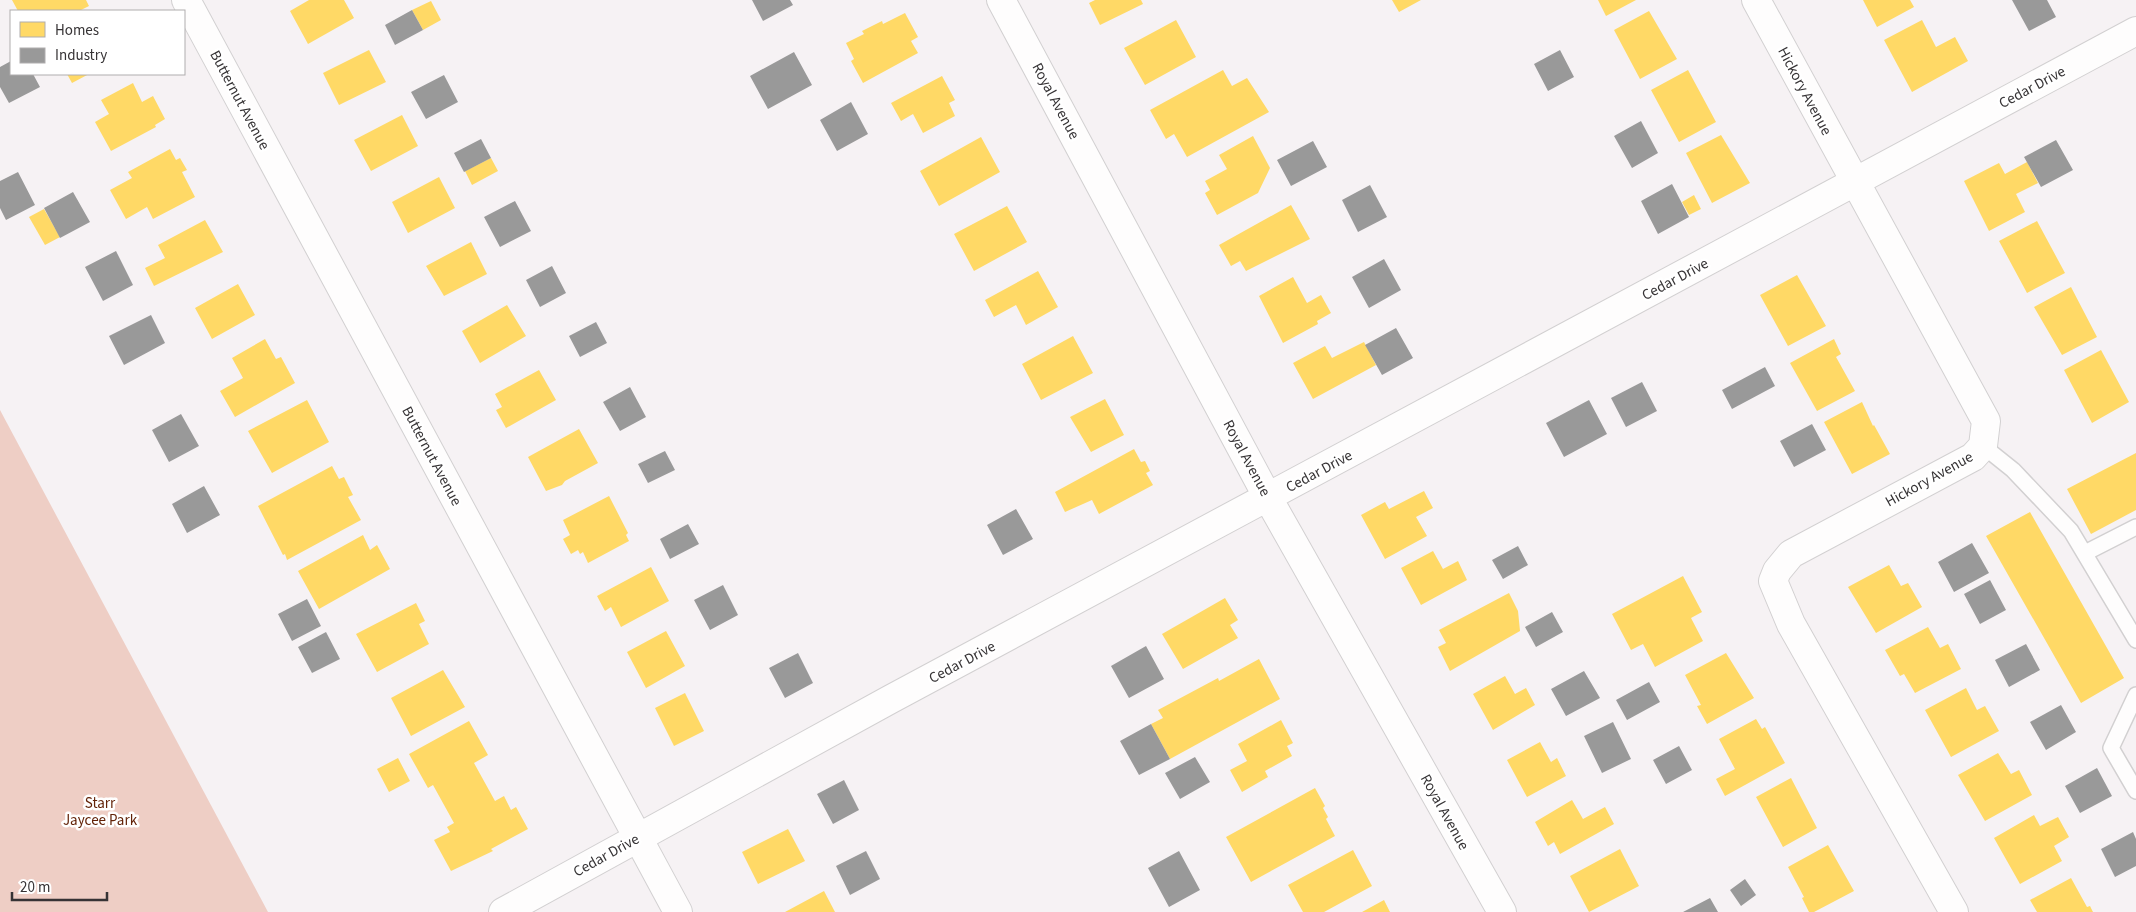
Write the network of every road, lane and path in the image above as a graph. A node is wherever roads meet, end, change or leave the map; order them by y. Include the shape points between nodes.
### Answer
1 (186, 0) edge
2 (1001, 0) edge
3 (1756, 0) edge
4 (2136, 32) edge
5 (1854, 182) junction
6 (1983, 446) junction
7 (1268, 498) junction
8 (2136, 527) edge
9 (2085, 553) junction
10 (2136, 640) edge
11 (2136, 695) edge
12 (2136, 791) edge
13 (637, 838) junction
14 (503, 912) edge
15 (678, 912) edge
16 (1502, 912) edge
17 (1954, 912) edge

1 - 13 street, Butternut Avenue
2 - 7 street, Royal Avenue
3 - 5 street, Hickory Avenue
4 - 5 street, Cedar Drive
5 - 6 street, Hickory Avenue via 1986,422
5 - 7 street, Cedar Drive
6 - 9 lane via 2019,476 2071,531
6 - 17 street, Hickory Avenue via 1973,457 1791,554 1776,570 1773,581 1792,624
7 - 13 street, Cedar Drive
7 - 16 street, Royal Avenue
8 - 9 lane
9 - 10 lane
11 - 12 lane via 2111,748
13 - 14 street, Cedar Drive
13 - 15 street, Butternut Avenue

